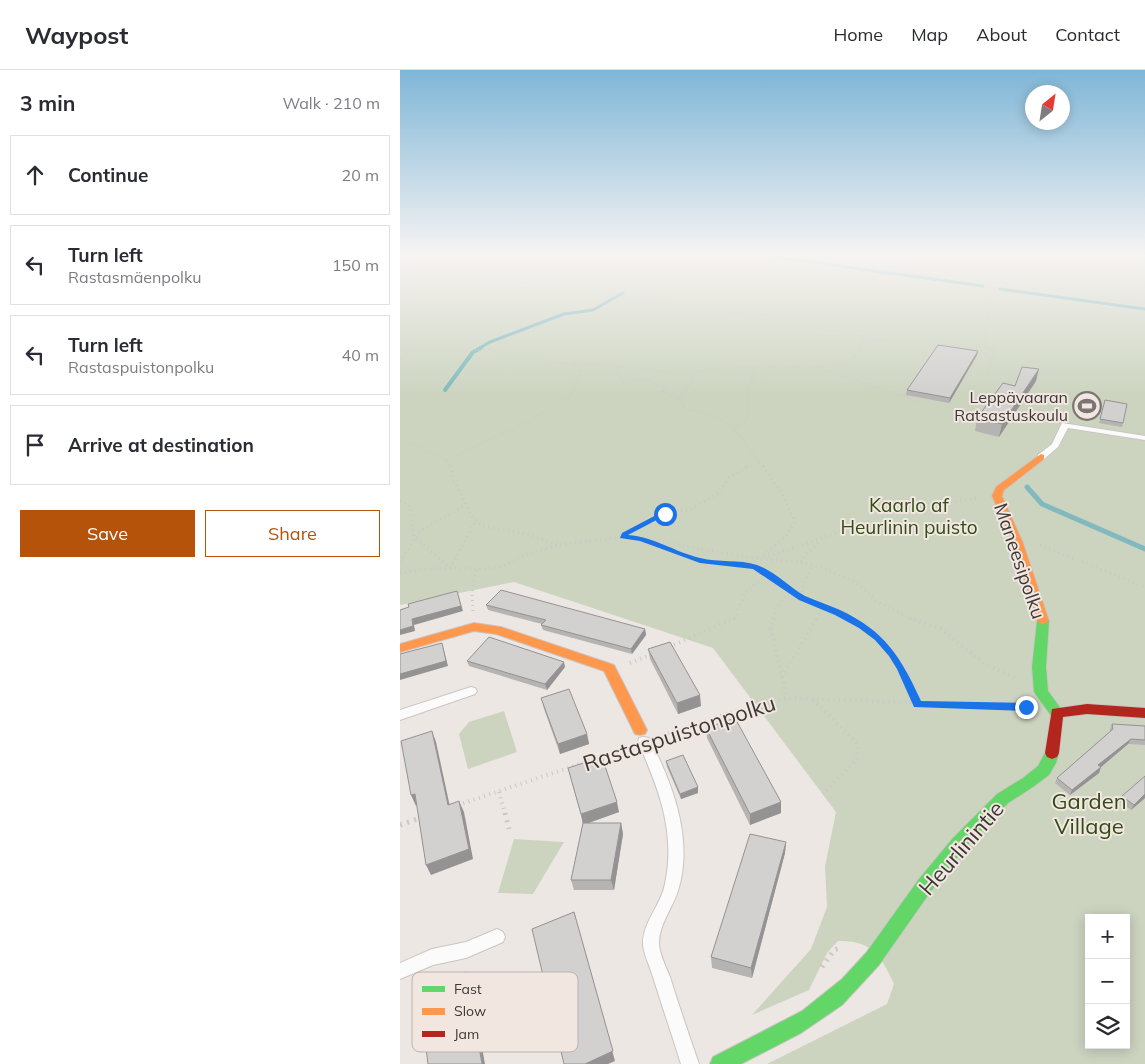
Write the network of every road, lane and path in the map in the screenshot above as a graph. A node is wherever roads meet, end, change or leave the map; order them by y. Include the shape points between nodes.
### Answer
1 (614, 302) edge
2 (650, 302) edge
3 (988, 302) edge
4 (1121, 302) edge
5 (1145, 306) edge
6 (865, 338) junction
7 (977, 344) dead end
8 (982, 347) junction
9 (400, 350) edge
10 (411, 350) junction
11 (487, 350) junction
12 (400, 358) edge
13 (992, 360) junction
14 (569, 365) junction
15 (610, 366) junction
16 (756, 367) junction
17 (819, 368) junction
18 (988, 369) dead end
19 (692, 373) junction
20 (678, 399) junction
21 (927, 404) dead end
22 (734, 428) junction
23 (400, 438) edge
24 (1145, 438) edge
25 (1041, 457) joint
26 (446, 460) junction
27 (761, 462) junction
28 (999, 489) junction
29 (400, 501) edge
30 (466, 505) junction
31 (476, 520) junction
32 (1014, 534) junction
33 (414, 537) junction
34 (624, 538) junction
35 (642, 538) junction
36 (826, 538) junction
37 (558, 545) junction
38 (760, 560) junction
39 (400, 562) edge
40 (801, 562) junction
41 (746, 564) junction
42 (812, 564) junction
43 (450, 568) junction
44 (476, 569) junction
45 (400, 573) edge
46 (768, 574) junction
47 (1145, 587) edge
48 (790, 590) junction
49 (802, 598) junction
50 (823, 606) junction
51 (474, 627) junction
52 (400, 648) edge
53 (663, 649) edge
54 (655, 653) edge
55 (610, 671) junction
56 (782, 677) junction
57 (471, 690) dead end
58 (1041, 692) junction
59 (787, 698) junction
60 (813, 700) junction
61 (918, 704) junction
62 (1057, 712) junction
63 (1145, 713) edge
64 (400, 715) edge
65 (642, 736) junction
66 (499, 792) junction
67 (823, 794) dead end
68 (453, 807) edge
69 (426, 816) edge
70 (400, 825) edge
71 (509, 830) dead end
72 (497, 937) dead end
73 (400, 971) edge
74 (690, 1064) edge
75 (720, 1064) edge

1 - 11 path via 594,314 570,316 540,326
2 - 6 path via 814,327
3 - 8 path
4 - 5 path
6 - 8 path via 893,343
6 - 17 path via 853,358 839,365
7 - 8 path
8 - 13 path via 983,354
8 - 13 path via 993,349
9 - 10 path
10 - 11 path
10 - 12 path
11 - 14 path via 511,358
13 - 18 path
14 - 15 path
14 - 26 path via 580,370 570,396 534,419
15 - 19 path via 657,373
15 - 20 path via 619,370 622,382 646,378 664,386 664,391
16 - 17 path
16 - 19 path
16 - 22 path via 746,393 750,410 748,419
17 - 21 path
19 - 20 path via 693,381
20 - 22 path via 685,409 716,415
22 - 27 path via 752,456
23 - 26 path
24 - 25 lane, Maneesipolku via 1065,425 1055,445
25 - 28 street, Maneesipolku
26 - 30 path
27 - 34 path via 724,481 717,494 691,509 665,514 624,534
27 - 38 path via 776,482 795,522 785,537
28 - 32 street, Maneesipolku via 998,496
28 - 36 path via 959,503 900,511
29 - 33 path via 410,506
30 - 31 path
30 - 33 path
31 - 37 path via 484,526 526,534
31 - 43 path
32 - 47 path
32 - 58 street, Maneesipolku via 1043,618 1039,667
33 - 39 path
33 - 43 path
34 - 35 path
34 - 37 path
35 - 38 path
35 - 41 path via 700,561
36 - 38 path
36 - 40 path
37 - 44 path via 500,567
38 - 40 path
38 - 41 path
40 - 42 path
41 - 46 path
42 - 49 path via 802,589
42 - 58 path via 854,581 870,598 911,619 941,629 984,663
43 - 44 path
43 - 45 path
44 - 51 path via 472,594
46 - 48 path
46 - 53 path via 745,593 734,620
48 - 49 path
48 - 56 path via 776,609 771,628
49 - 50 path
50 - 56 path
50 - 61 path via 878,638 902,668
51 - 52 street
51 - 55 street via 497,630
54 - 55 path
55 - 65 street
56 - 59 path
57 - 64 lane
58 - 62 street
59 - 60 path, Rastaspuistonpolku
59 - 65 path, Rastaspuistonpolku
60 - 61 path, Rastaspuistonpolku
60 - 67 path via 858,744 856,759
61 - 62 path, Rastaspuistonpolku via 1026,707
62 - 63 street via 1087,709
62 - 75 street, Heurlinintie via 1051,761 1032,781 996,803 926,884 875,957 852,982 813,1016
65 - 66 path, Rastaspuistonpolku
65 - 74 lane via 670,799 676,827 676,863 670,890 651,932 651,946
66 - 68 path, Rastaspuistonpolku
66 - 71 path
69 - 70 path
72 - 73 lane via 466,950 432,957

